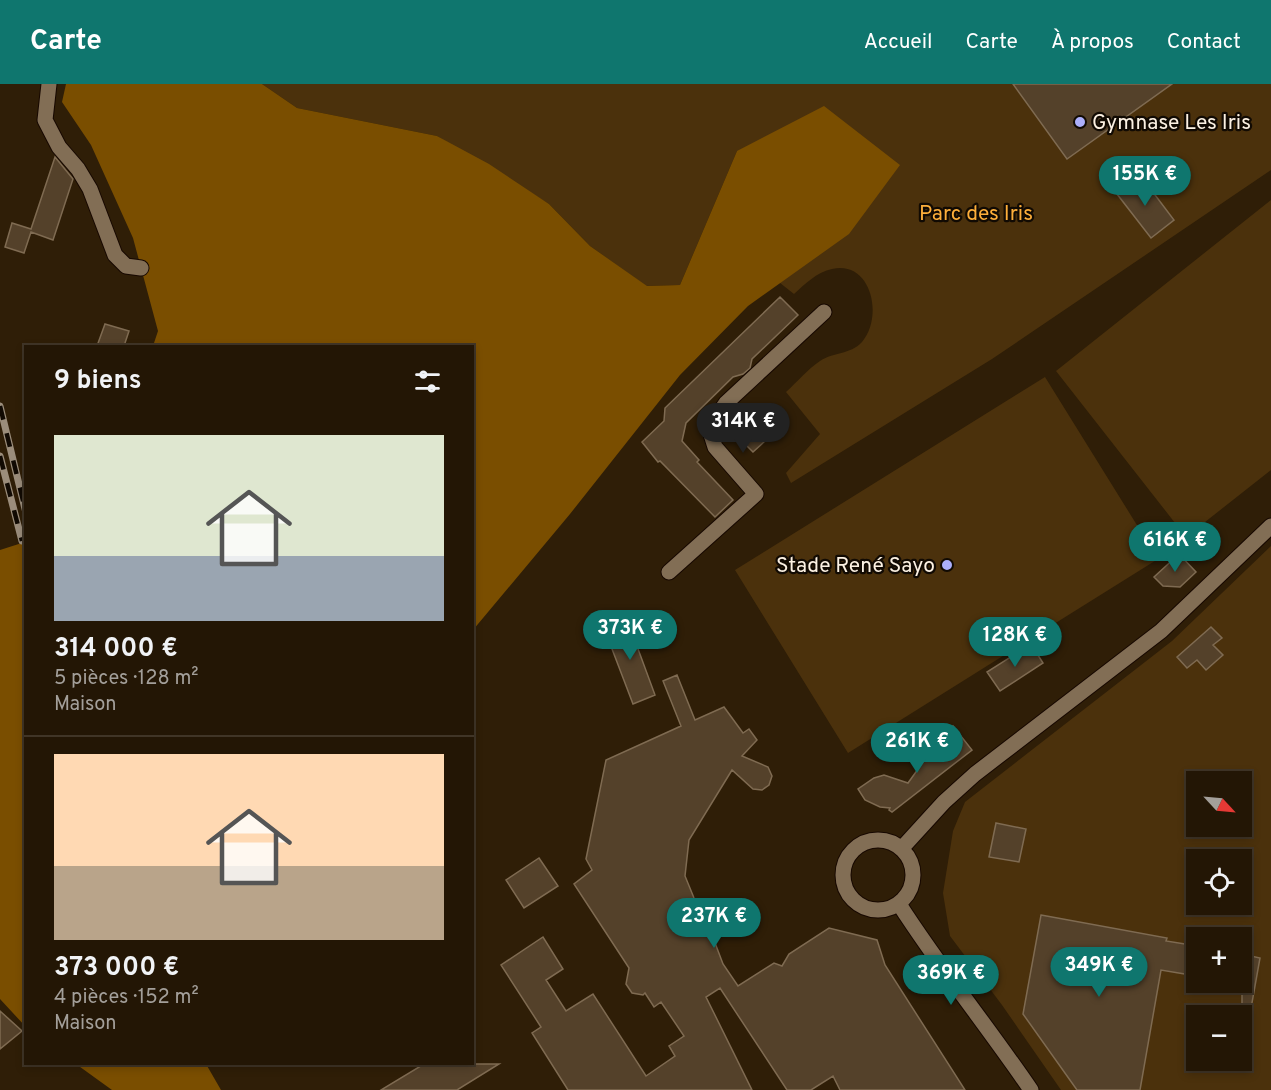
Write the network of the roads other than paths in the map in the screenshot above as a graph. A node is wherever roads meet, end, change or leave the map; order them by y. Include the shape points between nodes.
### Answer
1 (49, 84) edge
2 (141, 268) dead end
3 (824, 312) dead end
4 (1271, 526) edge
5 (669, 572) dead end
6 (902, 848) junction
7 (899, 904) junction
8 (1031, 1090) edge

1 - 2 street via 45,120 59,147 90,189 115,255 126,266
3 - 5 street via 726,404 709,428 715,447 756,494
4 - 6 street via 1161,631 975,774
6 - 7 street via 909,856 914,877
6 - 7 street via 881,840 860,845 847,859 843,879 857,904 877,910
7 - 8 street

